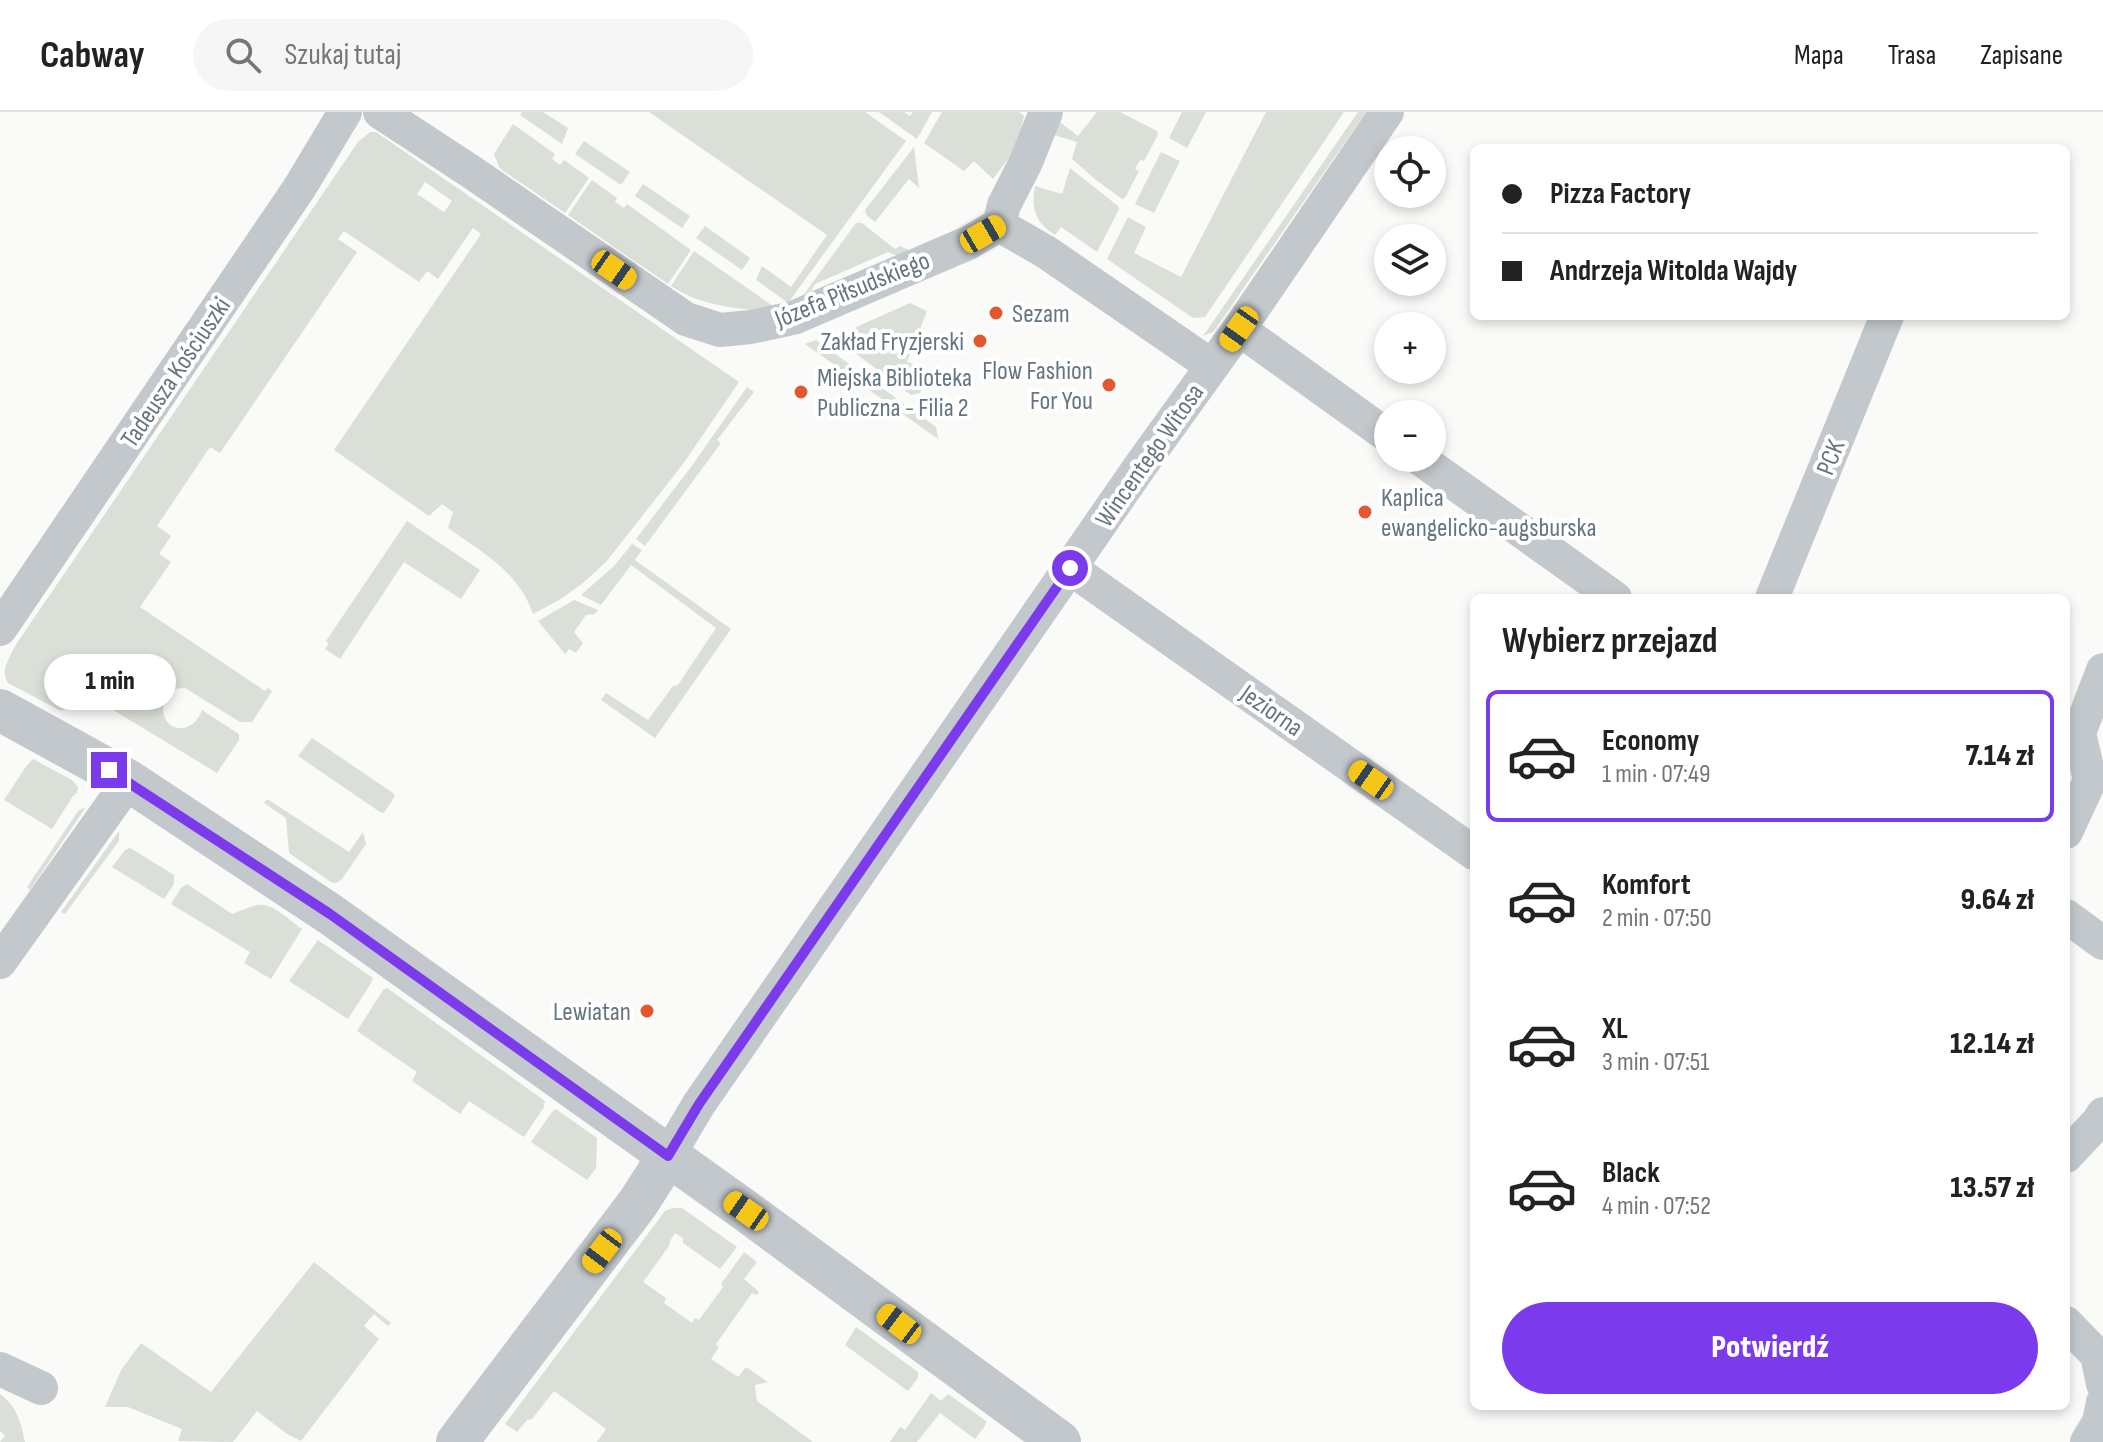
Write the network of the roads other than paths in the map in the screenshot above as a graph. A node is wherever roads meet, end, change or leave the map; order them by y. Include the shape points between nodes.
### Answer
1 (380, 112) edge
2 (1046, 112) edge
3 (1387, 112) edge
4 (333, 116) edge
5 (999, 225) junction
6 (1885, 320) edge
7 (1239, 329) junction
8 (1212, 366) junction
9 (1374, 426) edge
10 (1439, 472) edge
11 (1070, 568) junction
12 (1609, 594) edge
13 (1774, 594) edge
14 (0, 629) edge
15 (2103, 670) edge
16 (0, 710) edge
17 (129, 781) junction
18 (2070, 823) edge
19 (1470, 850) edge
20 (2070, 919) edge
21 (2103, 943) edge
22 (0, 962) edge
23 (2103, 1114) edge
24 (2070, 1152) edge
25 (668, 1156) junction
26 (2070, 1327) edge
27 (0, 1369) edge
28 (2103, 1384) edge
29 (41, 1388) dead end
30 (2103, 1402) edge
31 (457, 1442) edge
32 (1060, 1442) edge
33 (2087, 1442) edge

1 - 5 street, Józefa Piłsudskiego via 686,319 720,330 793,318
2 - 5 street
3 - 7 street, Wincentego Witosa
4 - 14 street, Tadeusza Kościuszki via 300,187
5 - 8 street
6 - 13 street, PCK
7 - 8 street, Wincentego Witosa
7 - 9 street
8 - 11 street, Wincentego Witosa
10 - 12 street
11 - 19 street, Jeziorna
11 - 25 street, Wincentego Witosa
15 - 18 street via 2079,733 2090,780
16 - 17 street
17 - 22 street
17 - 25 street via 330,914
20 - 21 street
23 - 24 street
25 - 31 street
25 - 32 street
26 - 28 street via 2097,1355
27 - 29 street
30 - 33 street

